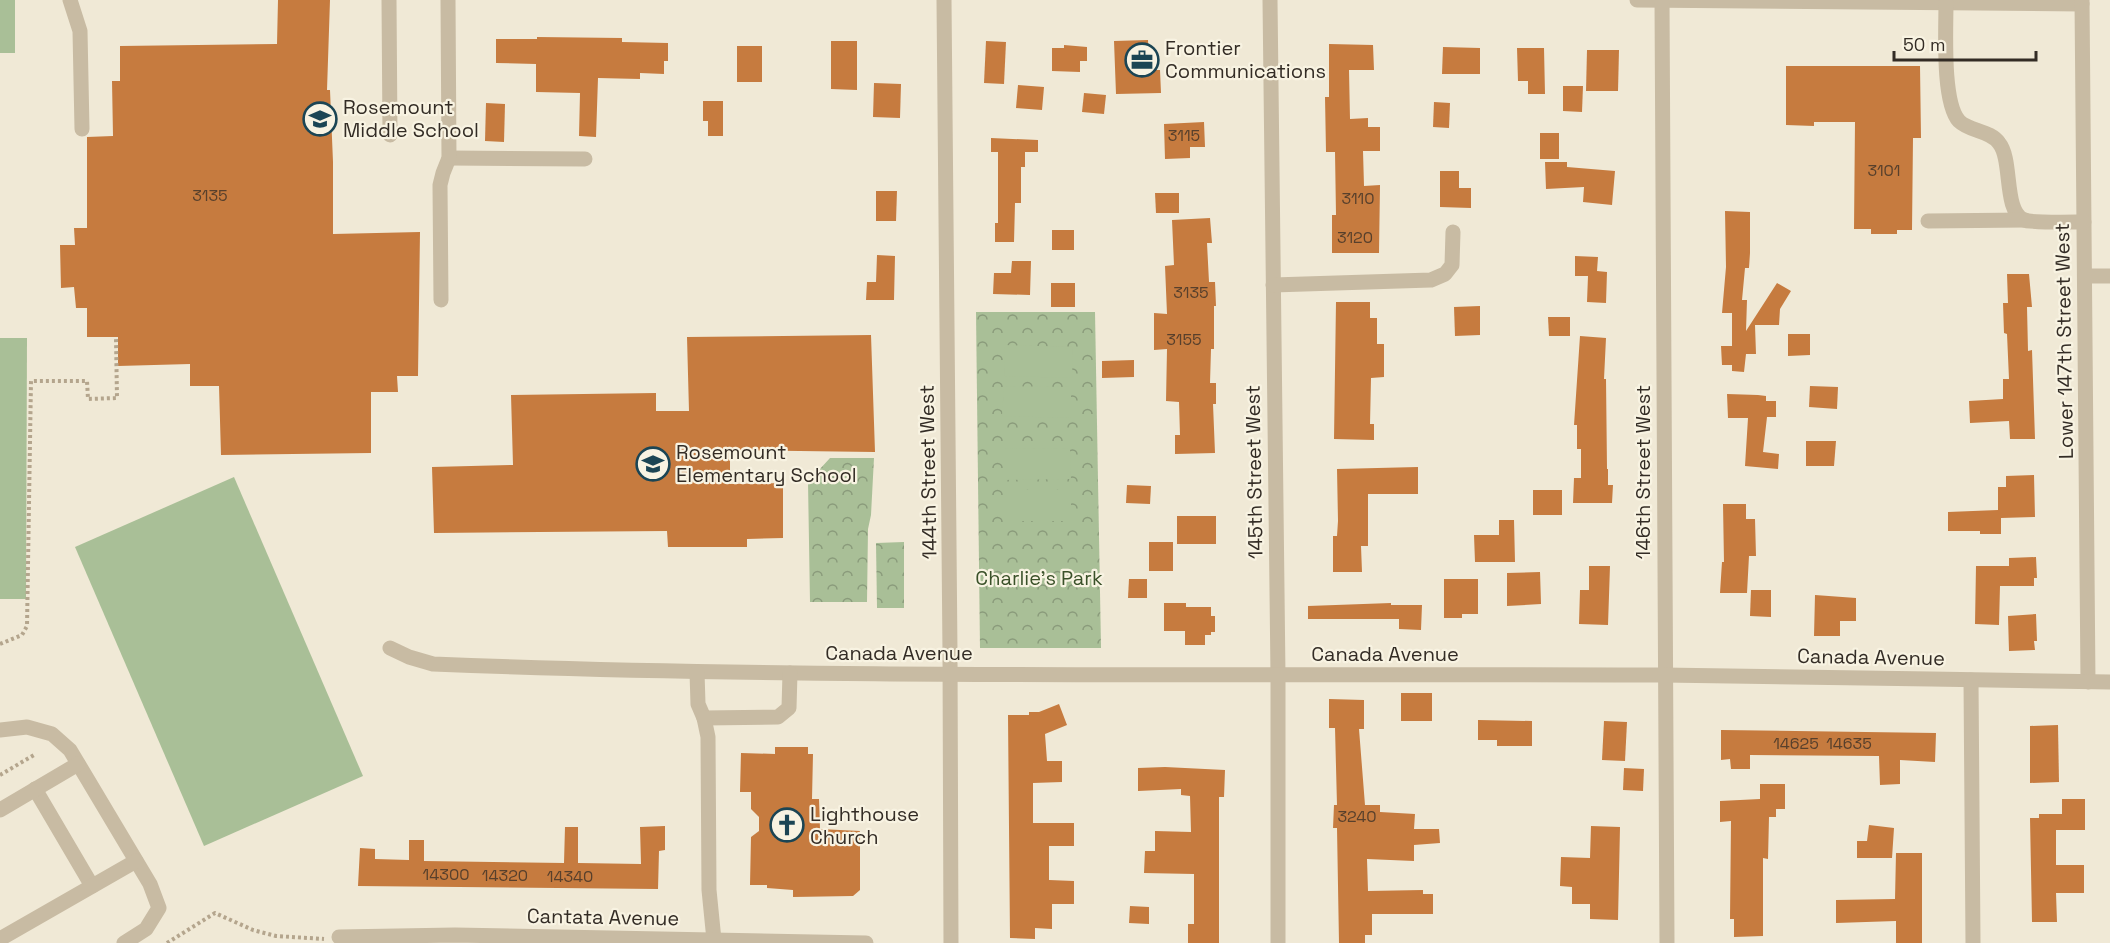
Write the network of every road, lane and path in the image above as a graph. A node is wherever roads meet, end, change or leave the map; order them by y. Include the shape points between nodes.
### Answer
1 (70, 0) edge
2 (389, 0) edge
3 (448, 0) edge
4 (944, 0) edge
5 (1270, 0) edge
6 (1637, 0) edge
7 (1662, 0) edge
8 (2082, 2) edge
9 (1946, 3) junction
10 (82, 129) dead end
11 (390, 135) dead end
12 (450, 158) junction
13 (585, 159) dead end
14 (2025, 220) junction
15 (1928, 221) dead end
16 (2084, 222) junction
17 (1453, 232) dead end
18 (2085, 276) junction
19 (2110, 276) edge
20 (1273, 285) junction
21 (441, 300) dead end
22 (116, 338) dead end
23 (0, 644) edge
24 (390, 648) dead end
25 (697, 672) junction
26 (790, 673) junction
27 (950, 674) junction
28 (1278, 675) junction
29 (1665, 675) junction
30 (1971, 680) junction
31 (2088, 682) junction
32 (2110, 682) edge
33 (704, 718) junction
34 (0, 730) edge
35 (34, 755) dead end
36 (78, 764) junction
37 (0, 775) edge
38 (35, 789) junction
39 (0, 810) edge
40 (136, 861) junction
41 (92, 886) junction
42 (339, 937) joint
43 (0, 939) edge
44 (455, 939) edge
45 (706, 941) edge
46 (124, 943) edge
47 (167, 943) edge
48 (866, 943) edge
49 (951, 943) edge
50 (1278, 943) edge
51 (1667, 943) edge
52 (1973, 943) edge

1 - 10 street via 80,31
2 - 11 street
3 - 12 street
4 - 27 street, 144th Street West
5 - 20 street, 145th Street West
6 - 7 street
7 - 9 street
7 - 29 street, 146th Street West
8 - 9 street
8 - 16 street, Lower 147th Street West
9 - 14 street via 1948,83 1953,110 1964,125 2000,143 2011,197 2017,214
12 - 13 street
12 - 21 street via 440,185
14 - 15 street
14 - 16 street
16 - 18 street, Lower 147th Street West
17 - 20 street via 1452,265 1445,274 1431,280
18 - 19 street
18 - 31 street, Lower 147th Street West
20 - 28 street, 145th Street West
22 - 23 path via 117,398 88,399 87,381 32,381 27,626 22,635
24 - 25 street, Canada Avenue via 433,664
25 - 26 street, Canada Avenue
25 - 33 street via 698,704
26 - 27 street, Canada Avenue
26 - 33 street via 789,708 778,717
27 - 28 street, Canada Avenue
27 - 49 street, 144th Street West
28 - 29 street, Canada Avenue
28 - 50 street, 145th Street West
29 - 30 street, Canada Avenue
29 - 51 street, 146th Street West
30 - 31 street, Canada Avenue
30 - 52 street
31 - 32 street, Canada Avenue
33 - 45 street via 708,737
34 - 36 street via 27,727 52,734 70,750
35 - 37 path
36 - 38 street
36 - 40 street
38 - 39 street
38 - 41 street
40 - 41 street
40 - 46 street via 159,908 146,929
41 - 43 street
42 - 44 street, Cantata Avenue
42 - 47 path via 276,936 215,913
44 - 45 street, Cantata Avenue
45 - 48 street, Cantata Avenue

